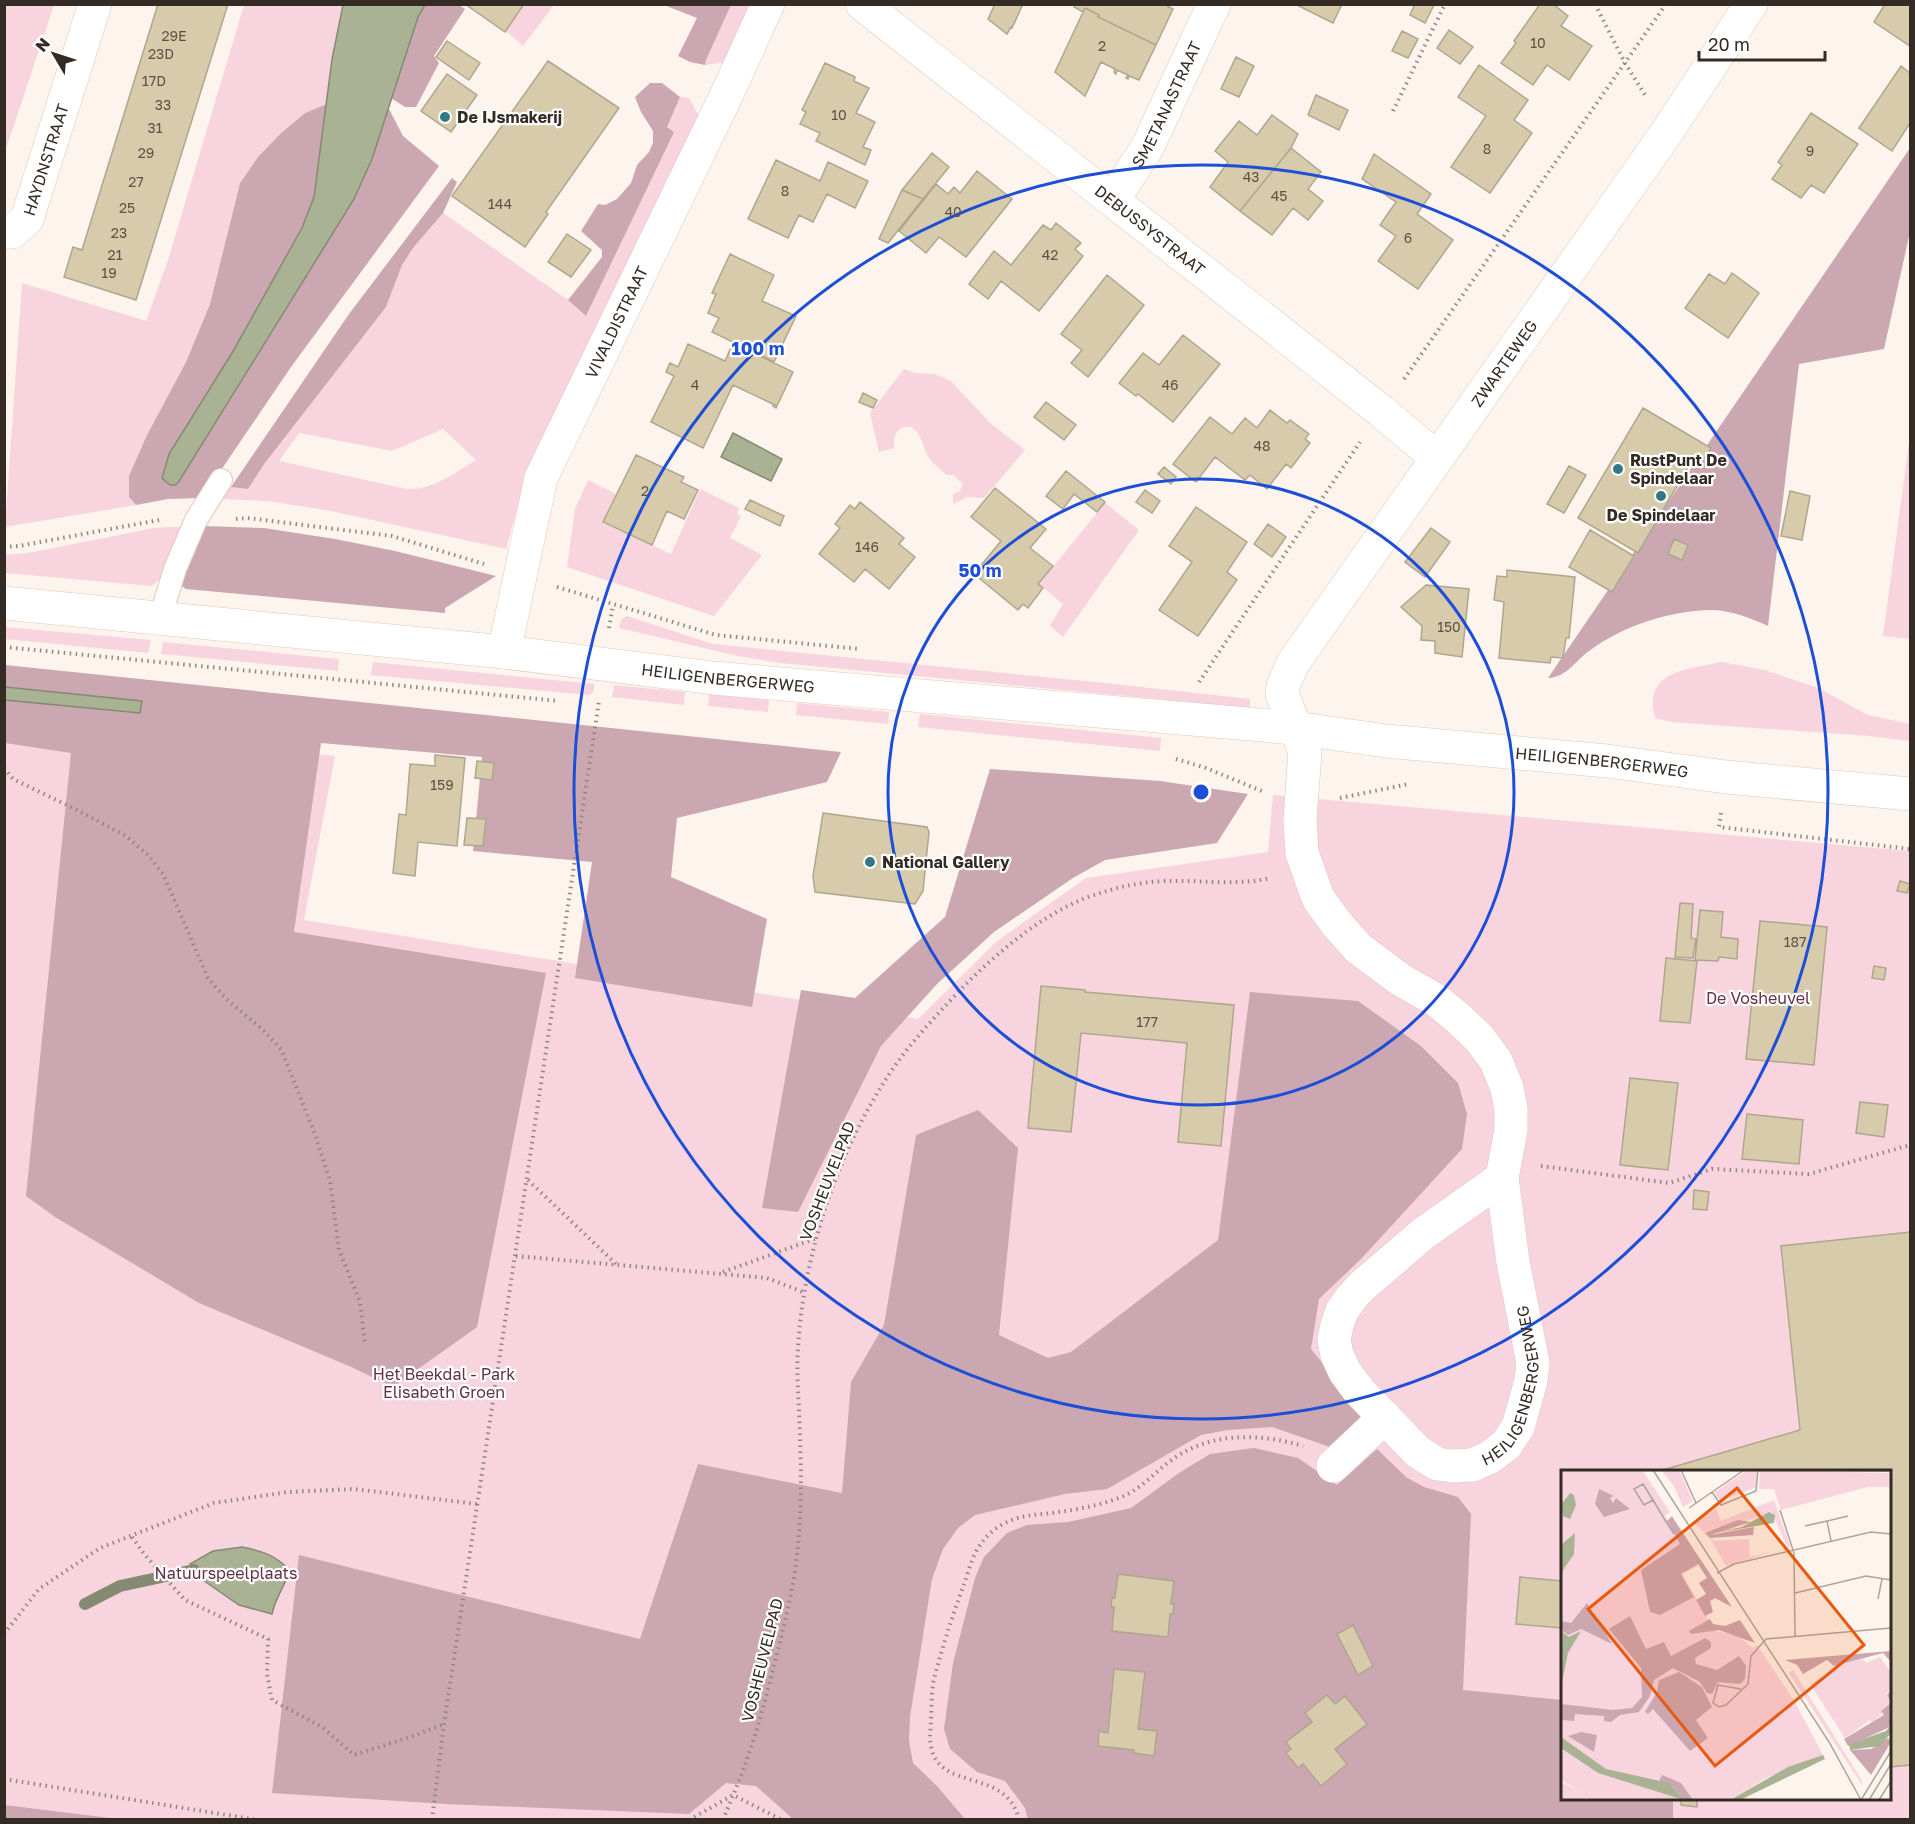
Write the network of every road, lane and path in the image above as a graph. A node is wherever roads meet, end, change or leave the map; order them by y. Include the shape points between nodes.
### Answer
1 (95, 4) edge
2 (768, 4) edge
3 (862, 4) edge
4 (1214, 4) edge
5 (1445, 4) edge
6 (1594, 4) edge
7 (1665, 4) edge
8 (1751, 4) edge
9 (1625, 63) junction
10 (1393, 111) dead end
11 (1667, 132) junction
12 (1113, 200) junction
13 (4, 232) edge
14 (1381, 411) junction
15 (1437, 458) junction
16 (221, 480) dead end
17 (196, 520) junction
18 (4, 547) edge
19 (519, 575) junction
20 (4, 603) edge
21 (160, 618) junction
22 (869, 650) dead end
23 (504, 652) junction
24 (1209, 684) dead end
25 (598, 704) dead end
26 (1295, 728) junction
27 (4, 768) edge
28 (1726, 777) junction
29 (1911, 794) edge
30 (1911, 849) edge
31 (1306, 867) junction
32 (1911, 1145) edge
33 (1504, 1170) junction
34 (528, 1180) junction
35 (817, 1238) junction
36 (516, 1256) junction
37 (618, 1265) junction
38 (719, 1274) junction
39 (803, 1292) junction
40 (365, 1344) dead end
41 (1385, 1417) junction
42 (1333, 1466) joint
43 (478, 1504) junction
44 (132, 1537) junction
45 (4, 1634) edge
46 (444, 1724) junction
47 (4, 1779) edge
48 (733, 1795) junction
49 (258, 1820) edge
50 (432, 1820) edge
51 (689, 1820) edge
52 (723, 1820) edge
53 (782, 1820) edge
54 (1019, 1820) edge

1 - 13 street, HAYDNSTRAAT via 27,219 12,232
2 - 19 street, VIVALDISTRAAT via 541,478
3 - 12 street, DEBUSSYSTRAAT
4 - 12 street, SMETANASTRAAT via 1147,148
5 - 10 path
6 - 9 path
7 - 9 path
8 - 11 street, ZWARTEWEG
9 - 11 path
9 - 14 path
11 - 15 street, ZWARTEWEG
12 - 14 street, DEBUSSYSTRAAT
14 - 15 street, DEBUSSYSTRAAT
14 - 24 path via 1198,683
15 - 26 street, ZWARTEWEG via 1293,663 1282,694
16 - 17 lane
17 - 18 path via 162,520
17 - 19 path via 247,518 392,536
17 - 21 lane
19 - 22 path via 716,634
19 - 23 street, VIVALDISTRAAT
20 - 21 street, HEILIGENBERGERWEG
21 - 23 street, HEILIGENBERGERWEG
23 - 26 street, HEILIGENBERGERWEG via 713,678
25 - 34 path
26 - 28 street, HEILIGENBERGERWEG
26 - 31 street, HEILIGENBERGERWEG via 1305,752 1300,820
27 - 40 path via 13,779 126,836 149,856 163,874 208,978 280,1049 330,1181 339,1250 360,1302
28 - 29 street, HEILIGENBERGERWEG
28 - 30 path via 1719,827
31 - 33 street, HEILIGENBERGERWEG via 1318,898 1358,948 1458,1018 1496,1061 1511,1109
31 - 35 path, VOSHEUVELPAD via 1244,882 1125,885 1065,907 1027,930 983,967 897,1063 851,1145
32 - 33 path via 1809,1174 1712,1169 1669,1183
33 - 41 street, HEILIGENBERGERWEG via 1361,1287 1342,1311 1334,1340 1337,1355 1360,1392
33 - 41 street, HEILIGENBERGERWEG via 1513,1262 1533,1363 1518,1427 1490,1457 1473,1465 1453,1466 1437,1464 1418,1452
34 - 36 path
34 - 37 path
35 - 38 path
35 - 39 path, VOSHEUVELPAD
36 - 37 path
36 - 43 path
37 - 38 path
38 - 39 path via 767,1278
39 - 48 path, VOSHEUVELPAD via 798,1348 801,1468 795,1571 767,1690
41 - 42 street
42 - 54 path via 1318,1452 1290,1442 1262,1437 1226,1438 1200,1444 1178,1455 1141,1486 1108,1502 1016,1518 985,1538 975,1554 934,1679 931,1746 935,1758 950,1773 988,1784 1006,1796
43 - 44 path via 354,1489 288,1492 214,1503
43 - 46 path
44 - 45 path via 100,1548 39,1588
44 - 46 path via 185,1600 268,1639 267,1674 272,1700 322,1727 354,1755
46 - 50 path
47 - 49 path
48 - 51 path
48 - 52 path, VOSHEUVELPAD
48 - 53 path

